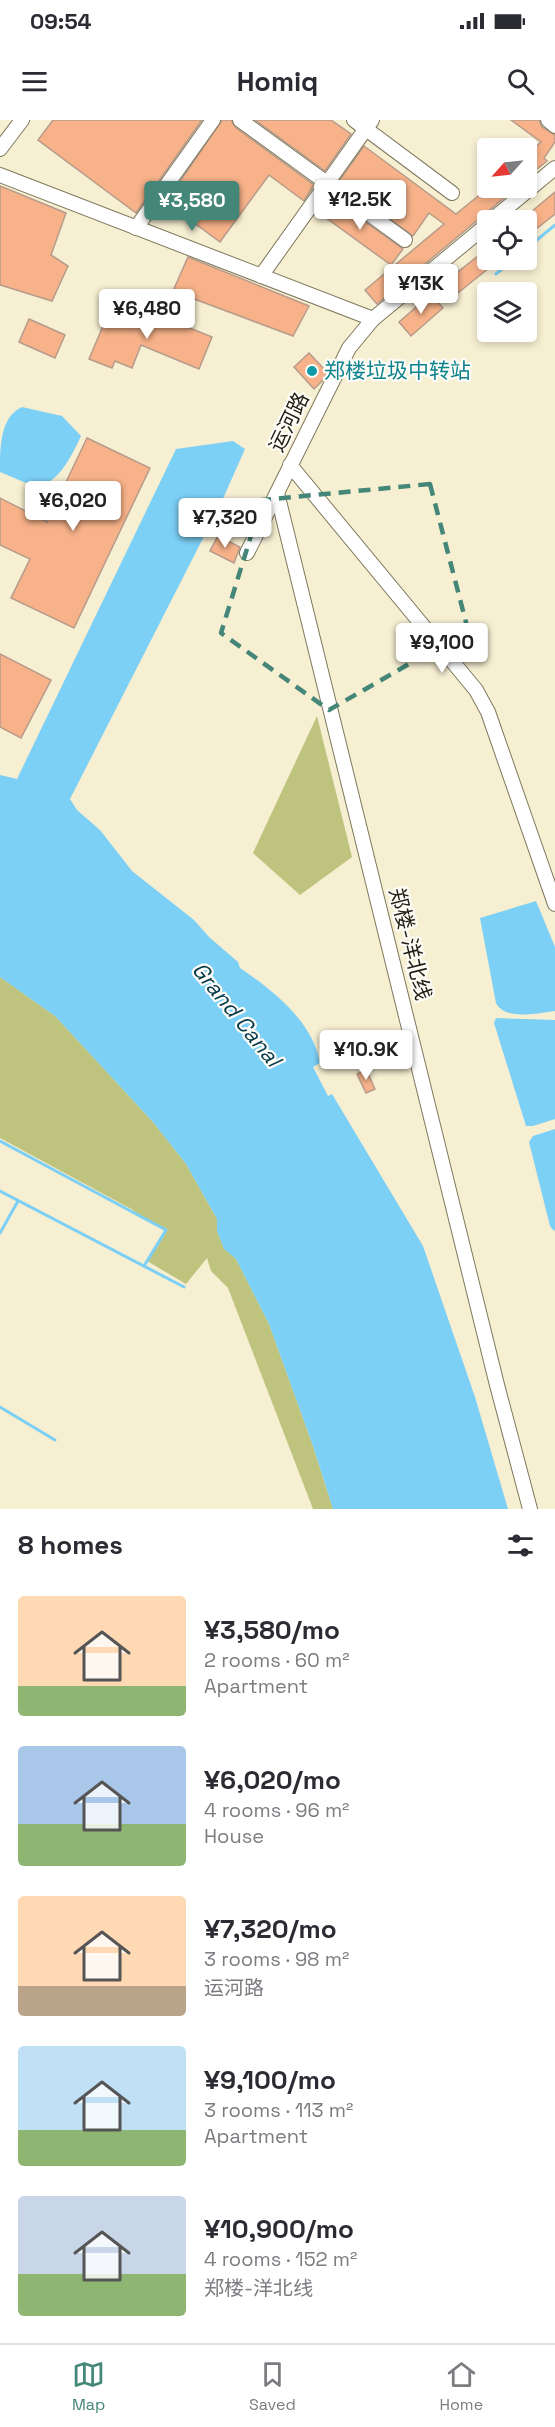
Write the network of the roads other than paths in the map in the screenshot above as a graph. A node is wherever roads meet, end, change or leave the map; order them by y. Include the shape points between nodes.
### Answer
1 (22, 120) edge
2 (213, 120) edge
3 (240, 120) edge
4 (354, 120) edge
5 (548, 120) edge
6 (369, 124) edge
7 (555, 126) edge
8 (0, 149) edge
9 (555, 168) edge
10 (0, 175) edge
11 (327, 183) junction
12 (452, 192) dead end
13 (504, 210) edge
14 (136, 228) junction
15 (477, 233) edge
16 (405, 240) dead end
17 (261, 276) junction
18 (373, 319) junction
19 (290, 465) junction
20 (277, 492) junction
21 (247, 553) dead end
22 (555, 904) edge
23 (530, 1509) edge

1 - 8 street
2 - 14 street
3 - 11 street
4 - 6 street
5 - 7 street
6 - 11 street
6 - 12 street
9 - 13 street
10 - 14 street
11 - 16 street
11 - 17 street
14 - 17 street
15 - 18 street, 运河路
17 - 18 street
18 - 19 street, 运河路 via 349,348
19 - 20 street, 运河路
19 - 22 street via 476,690 488,712
20 - 21 street, 运河路
20 - 23 street, 郑楼-洋北线

